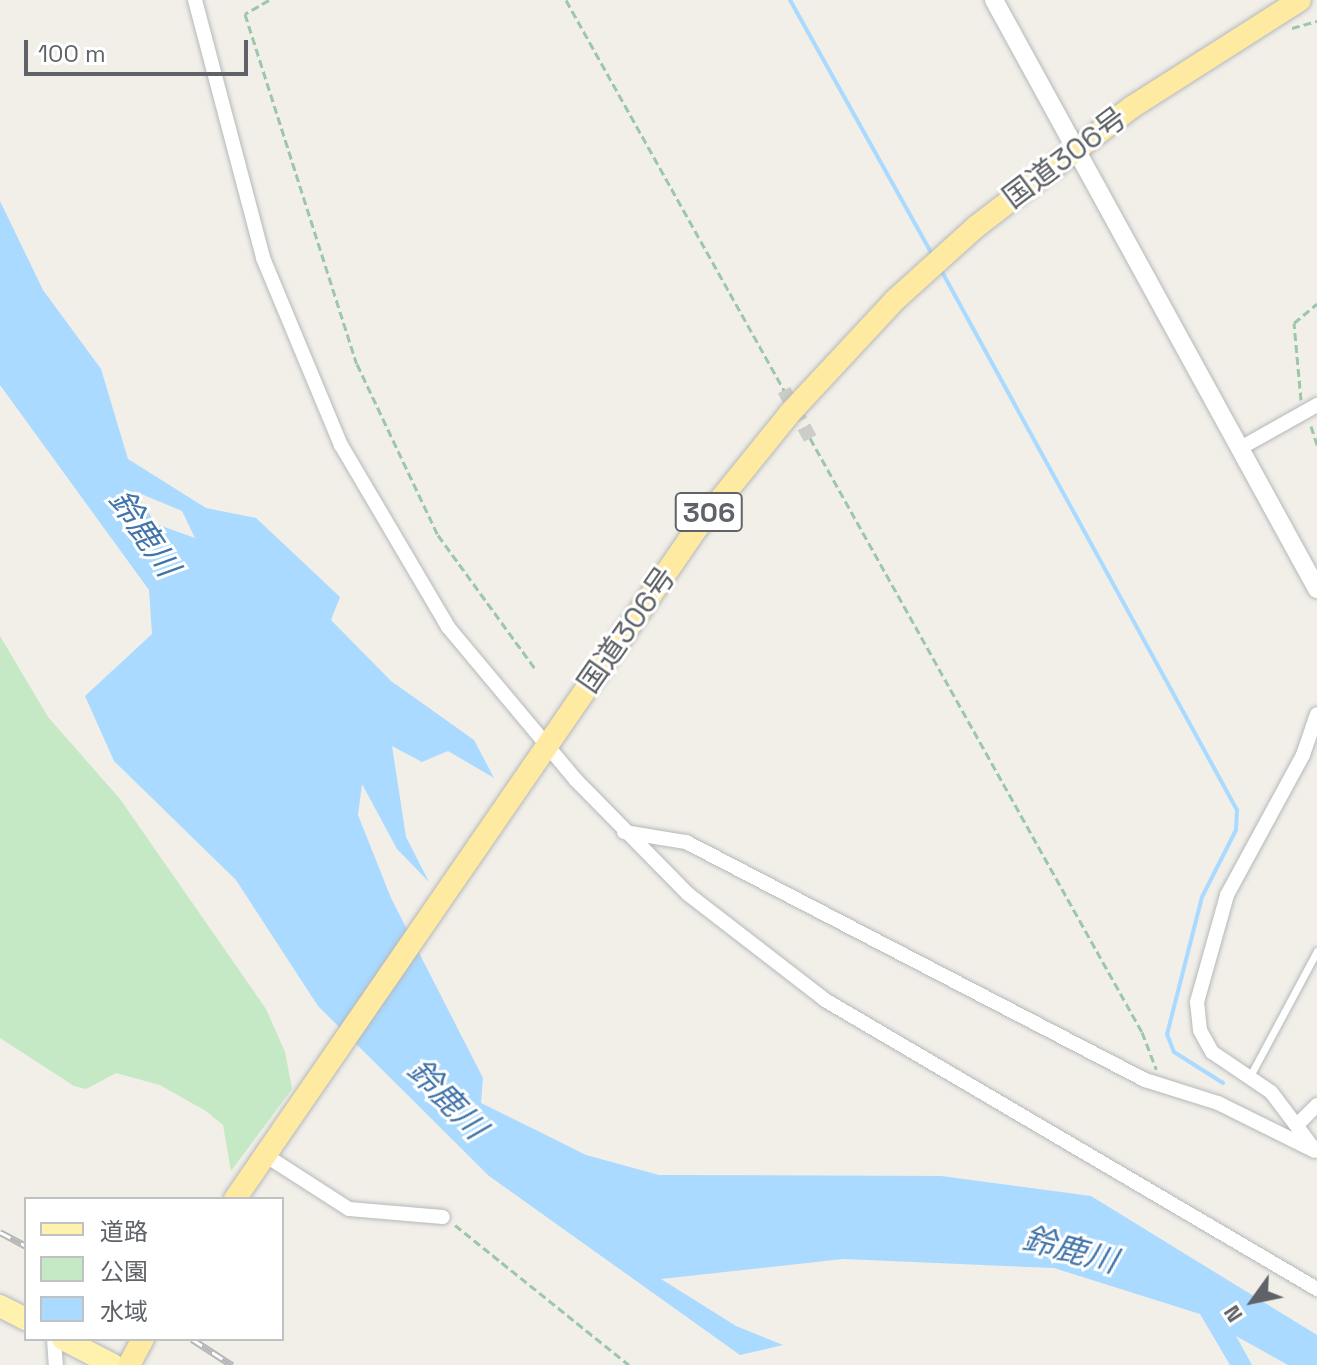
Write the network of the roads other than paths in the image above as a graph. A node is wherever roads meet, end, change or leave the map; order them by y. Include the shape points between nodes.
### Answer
1 (195, 0) edge
2 (994, 0) edge
3 (1300, 0) edge
4 (1075, 147) junction
5 (1311, 408) edge
6 (1244, 446) junction
7 (1317, 589) edge
8 (1316, 721) edge
9 (544, 749) junction
10 (624, 832) junction
11 (1317, 951) edge
12 (1250, 1076) junction
13 (1317, 1105) edge
14 (1298, 1124) junction
15 (1316, 1153) edge
16 (264, 1157) junction
17 (236, 1197) edge
18 (443, 1217) road end
19 (1317, 1289) edge
20 (0, 1306) edge
21 (24, 1318) edge
22 (54, 1341) edge
23 (67, 1341) edge
24 (142, 1341) edge
25 (56, 1365) edge
26 (113, 1365) edge
27 (129, 1365) edge

1 - 9 street via 263,258 313,385 388,534 448,627
2 - 4 street
3 - 4 highway, 国道306号 / 306
4 - 6 street
4 - 9 highway, 国道306号 / 306 via 895,300 731,484
5 - 6 street
6 - 7 street
8 - 12 street via 1227,895 1201,979 1198,1017 1205,1043
9 - 10 street
9 - 16 highway, 国道306号 / 306
10 - 15 street via 686,842 1145,1080 1162,1081
10 - 19 street via 722,922 825,1000
11 - 12 lane
12 - 14 street
13 - 14 street
14 - 15 street
16 - 17 highway, 国道306号 / 306
16 - 18 street via 349,1209
20 - 21 main road
22 - 25 street
23 - 26 main road
24 - 27 highway

